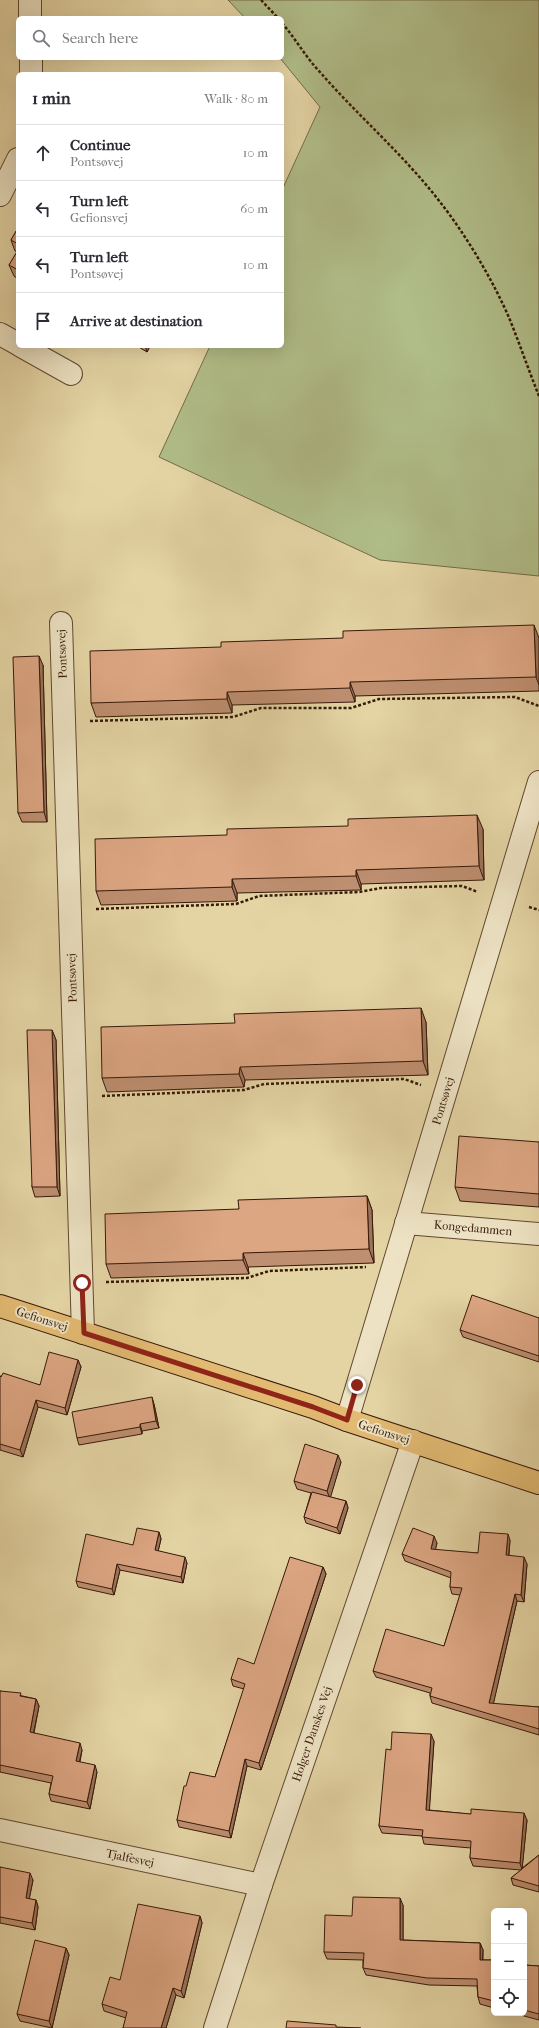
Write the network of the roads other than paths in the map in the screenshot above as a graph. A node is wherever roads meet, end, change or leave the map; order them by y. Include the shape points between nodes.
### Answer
1 (30, 0) edge
2 (30, 16) edge
3 (31, 60) edge
4 (31, 72) edge
5 (16, 163) edge
6 (0, 195) edge
7 (0, 334) edge
8 (16, 343) edge
9 (25, 348) edge
10 (71, 374) dead end
11 (61, 624) dead end
12 (539, 782) edge
13 (406, 1222) junction
14 (539, 1234) edge
15 (0, 1306) edge
16 (84, 1333) junction
17 (347, 1420) junction
18 (412, 1441) junction
19 (539, 1483) edge
20 (0, 1830) edge
21 (260, 1886) junction
22 (215, 2028) edge

1 - 2 street
3 - 4 street
5 - 6 street
7 - 8 street
9 - 10 street
11 - 16 street, Pontsøvej
12 - 13 street, Pontsøvej
13 - 14 street, Kongedammen
13 - 17 street, Pontsøvej
15 - 16 main road, Gefionsvej
16 - 17 main road, Gefionsvej
17 - 18 main road, Gefionsvej
18 - 19 main road, Gefionsvej
18 - 21 street, Holger Danskes Vej
20 - 21 street, Tjalfesvej
21 - 22 street, Holger Danskes Vej

